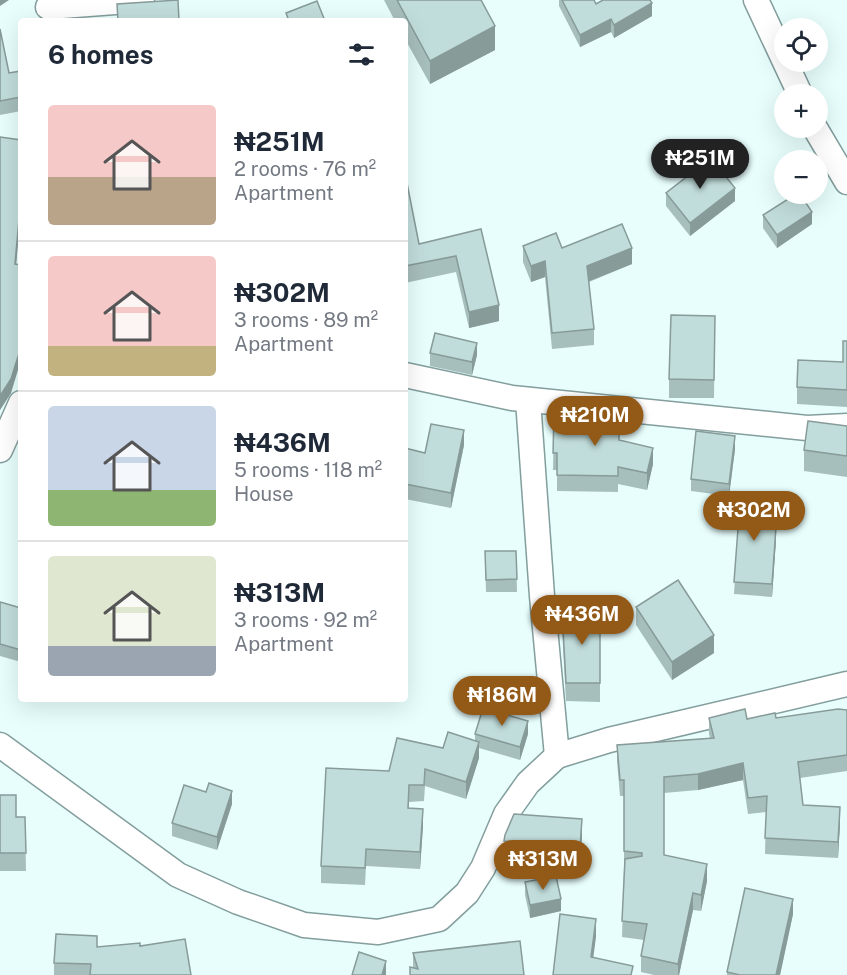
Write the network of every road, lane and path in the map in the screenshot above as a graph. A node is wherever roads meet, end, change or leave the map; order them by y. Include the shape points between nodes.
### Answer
1 (142, 0) edge
2 (756, 0) edge
3 (48, 9) edge
4 (795, 84) edge
5 (821, 138) edge
6 (847, 182) edge
7 (408, 376) edge
8 (528, 400) junction
9 (18, 410) edge
10 (847, 426) edge
11 (0, 450) edge
12 (847, 684) edge
13 (0, 745) edge
14 (557, 756) junction

1 - 3 street
2 - 4 street
5 - 6 street
7 - 8 street
8 - 10 street via 807,428
8 - 14 street
9 - 11 street
12 - 14 street
13 - 14 street via 178,875 304,925 378,932 438,919 467,893 483,868 506,814 528,783

